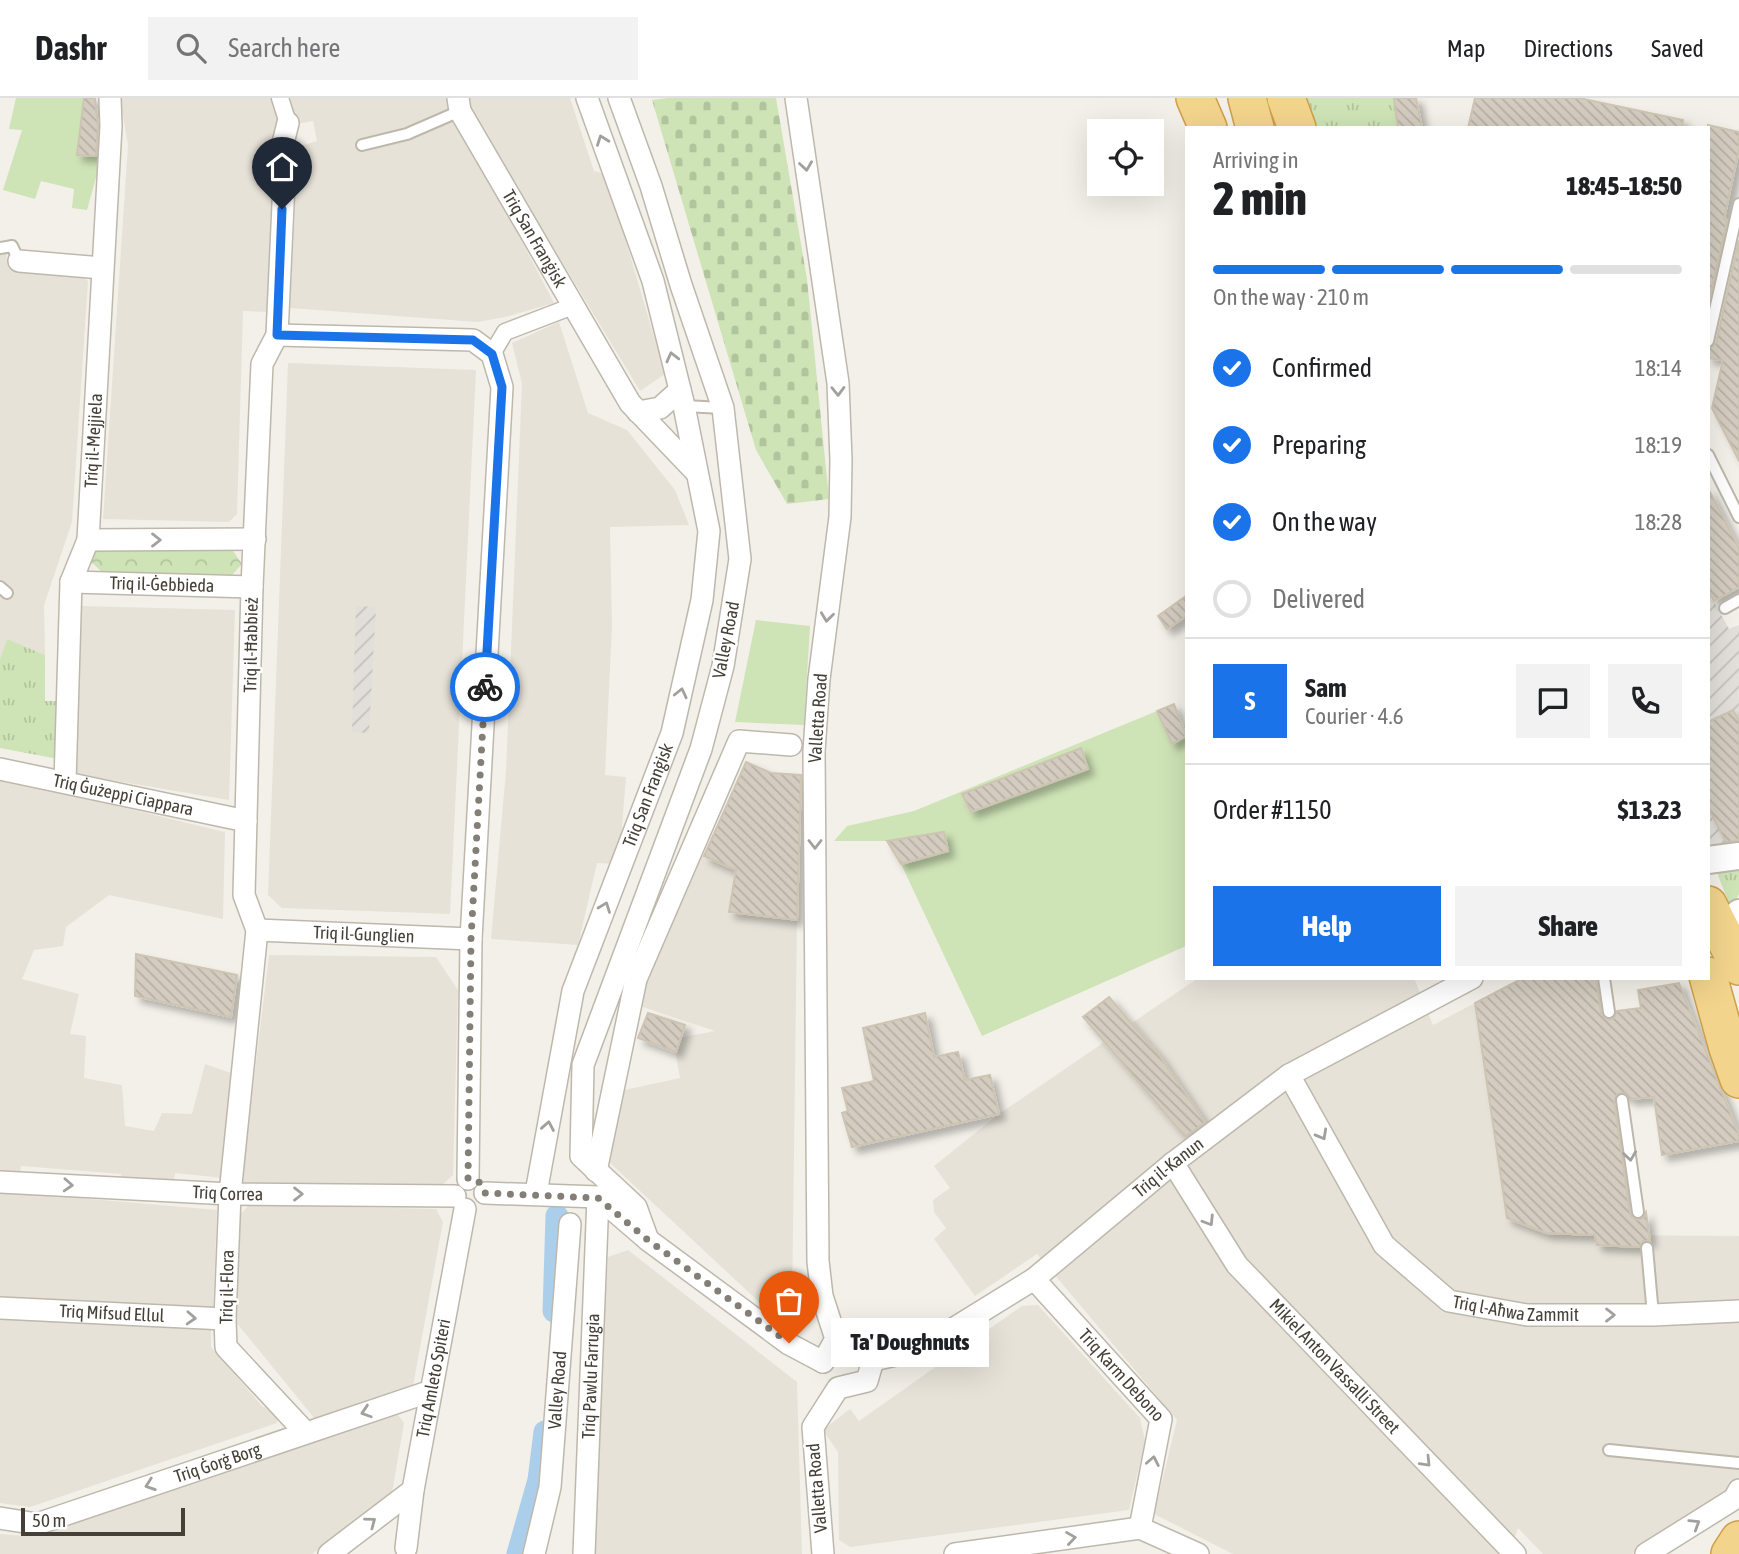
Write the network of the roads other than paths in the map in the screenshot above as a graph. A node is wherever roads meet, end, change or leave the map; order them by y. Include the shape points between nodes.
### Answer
1 (110, 98) edge
2 (280, 98) edge
3 (587, 98) edge
4 (619, 98) edge
5 (796, 98) edge
6 (1195, 98) edge
7 (1228, 98) edge
8 (1247, 98) edge
9 (1286, 98) edge
10 (459, 104) edge
11 (288, 123) joint
12 (1207, 126) edge
13 (1235, 126) edge
14 (1254, 126) edge
15 (1296, 126) edge
16 (362, 145) dead end
17 (1739, 204) edge
18 (0, 248) edge
19 (19, 261) joint
20 (102, 268) junction
21 (573, 306) junction
22 (1710, 332) edge
23 (277, 335) junction
24 (492, 354) junction
25 (682, 398) junction
26 (723, 408) junction
27 (638, 412) junction
28 (1710, 459) edge
29 (695, 471) junction
30 (1739, 517) edge
31 (255, 539) junction
32 (88, 540) junction
33 (71, 582) junction
34 (252, 587) junction
35 (1739, 600) edge
36 (1725, 608) dead end
37 (791, 745) dead end
38 (0, 769) edge
39 (65, 782) junction
40 (246, 821) junction
41 (1739, 856) edge
42 (1710, 860) edge
43 (1728, 911) edge
44 (257, 930) junction
45 (471, 939) junction
46 (1739, 966) edge
47 (1710, 972) edge
48 (1468, 980) edge
49 (1604, 980) edge
50 (1709, 980) edge
51 (1609, 1012) dead end
52 (1739, 1038) edge
53 (1289, 1076) junction
54 (1739, 1079) edge
55 (1622, 1100) dead end
56 (1173, 1163) junction
57 (596, 1171) junction
58 (0, 1182) edge
59 (229, 1194) junction
60 (468, 1194) junction
61 (536, 1194) junction
62 (598, 1198) junction
63 (1638, 1213) dead end
64 (570, 1224) dead end
65 (648, 1240) junction
66 (1647, 1248) dead end
67 (1034, 1279) junction
68 (0, 1308) edge
69 (1739, 1311) edge
70 (1653, 1315) junction
71 (225, 1319) junction
72 (836, 1339) junction
73 (873, 1360) junction
74 (822, 1362) junction
75 (838, 1388) junction
76 (431, 1391) junction
77 (305, 1432) junction
78 (1609, 1450) dead end
79 (1739, 1463) edge
80 (412, 1490) junction
81 (1739, 1490) edge
82 (0, 1518) edge
83 (1140, 1528) junction
84 (1739, 1540) edge
85 (407, 1551) edge
86 (329, 1554) edge
87 (534, 1554) edge
88 (584, 1554) edge
89 (823, 1554) edge
90 (955, 1554) edge
91 (1198, 1554) edge
92 (1515, 1554) edge
93 (1647, 1554) edge
94 (1730, 1554) edge

1 - 20 street, Triq il-Mejjiela
2 - 11 street, Triq il-Ħabbież
25 -> 3 street via 653,281
4 - 26 street, Valley Road
5 -> 72 street, Valletta Road via 838,383 840,517 814,751 818,1261 822,1296
6 - 12 highway
7 - 13 highway
8 - 14 highway
9 - 15 highway
10 - 16 lane via 407,134
10 - 21 street, Triq San Franġisk
11 - 23 street, Triq il-Ħabbież via 280,155 284,183
17 - 22 lane
18 - 19 lane via 12,246
19 - 20 street
20 - 32 street, Triq il-Mejjiela
21 - 24 street via 505,332
21 - 27 street, Triq San Franġisk
23 - 24 street via 473,340
23 - 31 street, Triq il-Ħabbież via 262,364
24 - 45 street, Triq Amleto Spiteri via 502,387
25 - 26 lane
25 - 27 street
25 - 29 street
26 - 57 street, Valley Road via 740,558 733,610 701,749 583,1065 581,1156
27 - 29 street, Triq San Franġisk
28 - 30 lane
61 -> 29 street, Triq San Franġisk via 573,990 672,733 702,600 709,531
32 -> 31 street
31 - 34 street, Triq il-Ħabbież
32 - 33 street, Triq il-Mejjiela
33 - 34 street, Triq il-Ġebbieda
33 - 39 street, Triq il-Mejjiela
34 - 40 street, Triq il-Ħabbież
35 - 36 lane
37 - 57 street via 739,741 636,979
38 - 39 street, Triq Ġużeppi Ciappara
39 - 40 street, Triq Ġużeppi Ciappara
40 - 44 street, Triq il-Ħabbież via 244,895
41 - 42 street
43 - 46 highway
44 - 45 street, Triq il-Gunglien
44 - 59 street, Triq il-Ħabbież
45 - 60 street, Triq Amleto Spiteri
47 - 52 highway
48 - 53 street, Triq il-Kanun
49 - 51 lane
50 - 54 highway
53 - 56 street, Triq il-Kanun
53 -> 70 street, Triq l-Aħwa Zammit via 1384,1245 1449,1301 1527,1315
55 -> 63 lane
56 - 67 street, Triq il-Kanun
56 -> 92 street, Mikiel Anton Vassalli Street via 1237,1265
57 - 65 street, Valley Road via 636,1207
58 -> 59 street, Triq Correa
59 -> 60 street, Triq Correa
59 - 71 street, Triq il-Flora
60 - 61 street, Triq Correa
60 - 76 street, Triq Amleto Spiteri
61 - 62 street, Triq Correa
62 - 65 street
62 - 88 street, Triq Pawlu Farrugia
64 - 87 street, Valley Road via 550,1487
65 - 74 street
66 - 70 lane
67 - 73 street, Triq il-Kanun via 919,1350
83 -> 67 street, Triq Karm Debono via 1161,1419
68 -> 71 street, Triq Mifsud Ellul
69 - 70 street, Triq l-Aħwa Zammit
71 - 77 street, Triq il-Flora via 226,1347
72 - 73 street via 866,1341
72 - 74 street
73 - 75 street via 867,1381
74 - 75 street
75 - 89 street, Valletta Road via 813,1427
76 -> 77 street, Triq Ġorġ Borg
76 - 80 street, Triq Amleto Spiteri
77 -> 82 street, Triq Ġorġ Borg via 37,1524
78 - 79 lane
80 - 85 street, Triq Amleto Spiteri
86 -> 80 street
93 -> 81 street via 1734,1499
90 -> 83 street
83 - 91 street
84 - 94 highway

